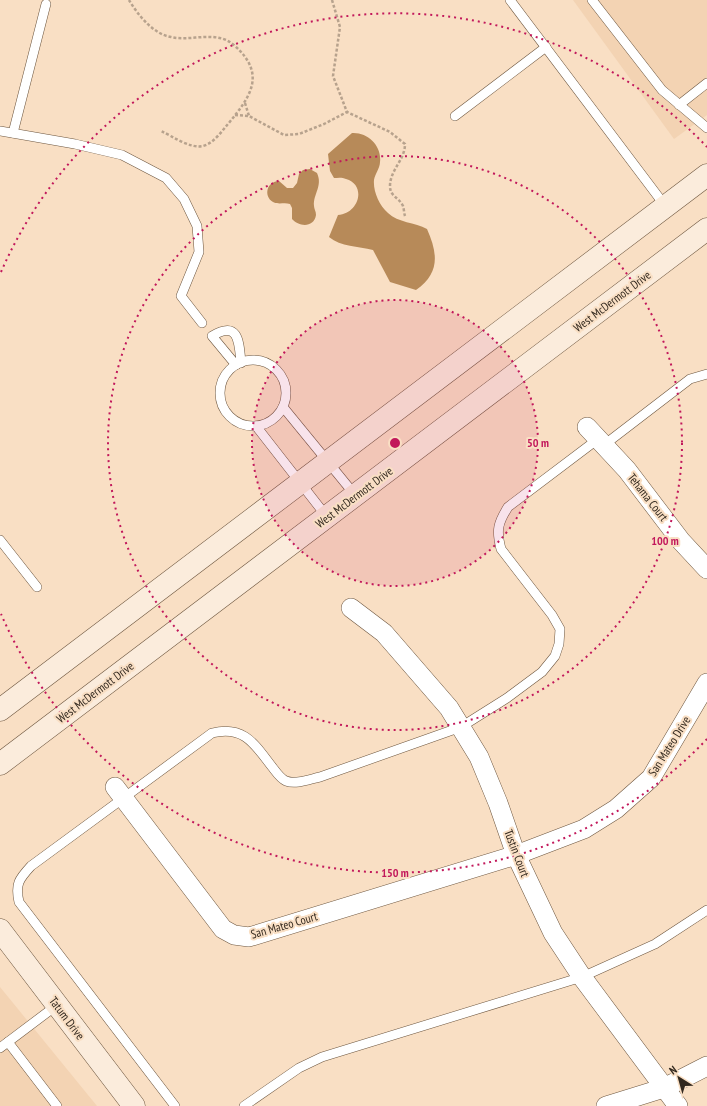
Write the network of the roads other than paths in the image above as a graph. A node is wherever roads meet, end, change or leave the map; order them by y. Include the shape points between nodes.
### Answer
1 (510, 0) edge
2 (592, 0) edge
3 (46, 4) dead end
4 (546, 47) junction
5 (707, 83) edge
6 (679, 105) junction
7 (455, 116) dead end
8 (707, 128) edge
9 (0, 130) edge
10 (13, 133) junction
11 (707, 175) edge
12 (666, 207) junction
13 (707, 229) edge
14 (202, 323) dead end
15 (238, 364) junction
16 (707, 374) edge
17 (283, 407) junction
18 (256, 426) junction
19 (597, 437) junction
20 (328, 462) junction
21 (300, 483) junction
22 (355, 496) junction
23 (327, 517) junction
24 (0, 540) edge
25 (707, 569) edge
26 (38, 588) dead end
27 (351, 608) dead end
28 (707, 683) edge
29 (0, 710) edge
30 (461, 727) junction
31 (0, 764) edge
32 (119, 792) junction
33 (516, 855) junction
34 (707, 910) edge
35 (0, 930) edge
36 (582, 977) junction
37 (57, 1005) junction
38 (8, 1042) junction
39 (0, 1048) edge
40 (707, 1066) edge
41 (664, 1088) junction
42 (57, 1106) edge
43 (134, 1106) edge
44 (175, 1106) edge
45 (244, 1106) edge
46 (606, 1106) edge
47 (678, 1106) edge

1 - 4 lane
2 - 6 lane via 662,90
3 - 10 lane
4 - 7 lane
4 - 12 lane
5 - 6 lane
6 - 8 lane
9 - 10 lane
10 - 14 lane via 122,155 166,178 184,199 197,226 199,252 181,296
11 - 12 main road
12 - 20 main road
13 - 22 main road, West McDermott Drive
15 - 15 lane via 239,346 235,334 223,330 212,336
15 - 17 lane via 253,360 262,361 278,372 286,388
15 - 18 lane via 228,371 223,380 220,400 230,417 239,423
16 - 19 lane via 690,379
17 - 18 lane via 272,420
17 - 20 lane
18 - 21 lane
19 - 25 street, Tehama Court
19 - 30 lane via 508,507 499,522 498,537 501,549 560,629 555,656 542,672
20 - 21 main road
20 - 22 lane
21 - 23 lane
21 - 29 main road
22 - 23 main road, West McDermott Drive
23 - 31 main road, West McDermott Drive
24 - 26 lane
27 - 30 street, Tustin Court via 384,633 449,708
28 - 33 street, San Mateo Drive via 651,778 616,809 584,829
30 - 32 lane via 320,777 301,781 286,781 252,741 233,731 222,730 202,739
30 - 33 street, Tustin Court via 479,757
32 - 33 street, San Mateo Court via 223,930 240,937 259,934
32 - 44 lane via 31,866 19,880 17,892 19,902
33 - 36 street, Tustin Court via 554,933
34 - 36 lane via 655,944
35 - 37 main road, Tatum Drive
36 - 41 street, Tustin Court
36 - 45 lane via 322,1057 299,1068
37 - 38 lane
37 - 43 main road, Tatum Drive
38 - 39 lane
38 - 42 lane
40 - 41 street
41 - 46 street
41 - 47 street, Tustin Court

